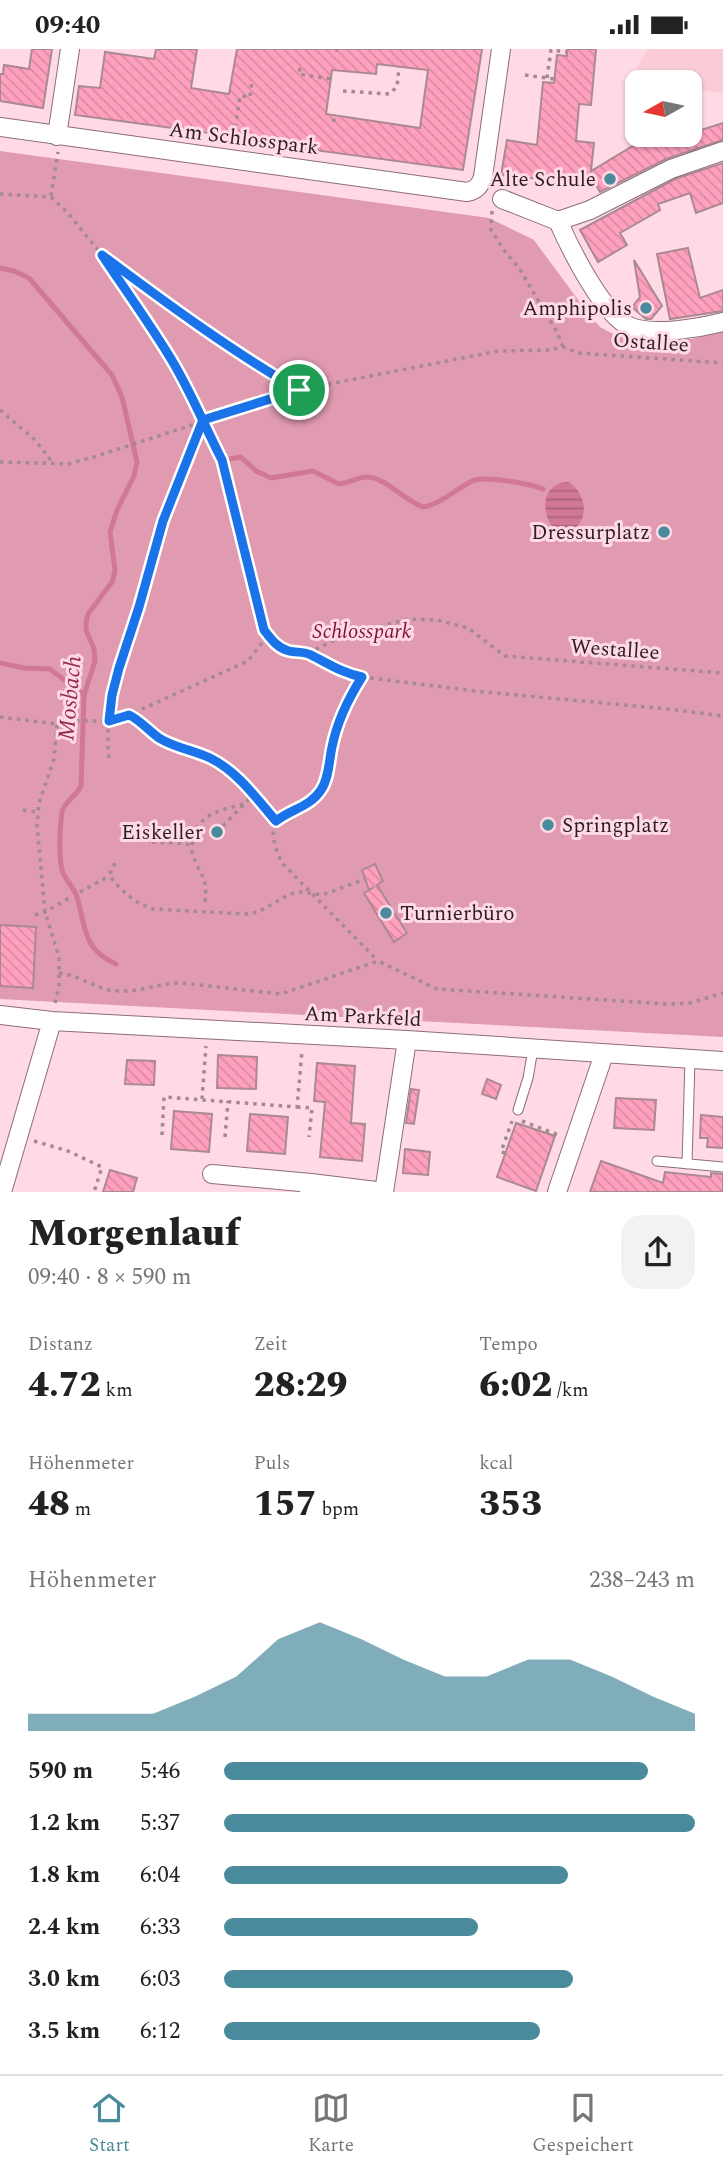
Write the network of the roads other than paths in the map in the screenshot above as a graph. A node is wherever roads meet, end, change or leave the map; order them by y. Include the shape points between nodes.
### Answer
1 (70, 49) edge
2 (501, 49) edge
3 (0, 127) edge
4 (57, 136) junction
5 (723, 151) edge
6 (498, 201) road end
7 (558, 221) junction
8 (723, 322) edge
9 (0, 1015) edge
10 (52, 1021) junction
11 (407, 1040) junction
12 (533, 1049) junction
13 (604, 1054) junction
14 (690, 1059) junction
15 (723, 1062) edge
16 (518, 1110) dead end
17 (657, 1161) dead end
18 (687, 1164) junction
19 (723, 1167) edge
20 (212, 1174) dead end
21 (310, 1187) edge
22 (2, 1192) edge
23 (557, 1192) edge

1 - 4 street
2 - 4 street, Am Schlosspark via 483,177 475,190 467,192
3 - 4 street, Am Schlosspark
5 - 7 street via 671,169
6 - 7 street
7 - 8 street via 604,303 626,324 642,330 689,330
9 - 10 street, Am Parkfeld
10 - 11 street, Am Parkfeld
10 - 22 street
11 - 12 street, Am Parkfeld
11 - 21 street via 384,1192
12 - 13 street, Am Parkfeld
12 - 16 lane
13 - 14 street, Am Parkfeld
13 - 23 street
14 - 15 street, Am Parkfeld
14 - 18 lane
17 - 18 lane
18 - 19 lane
20 - 21 street

